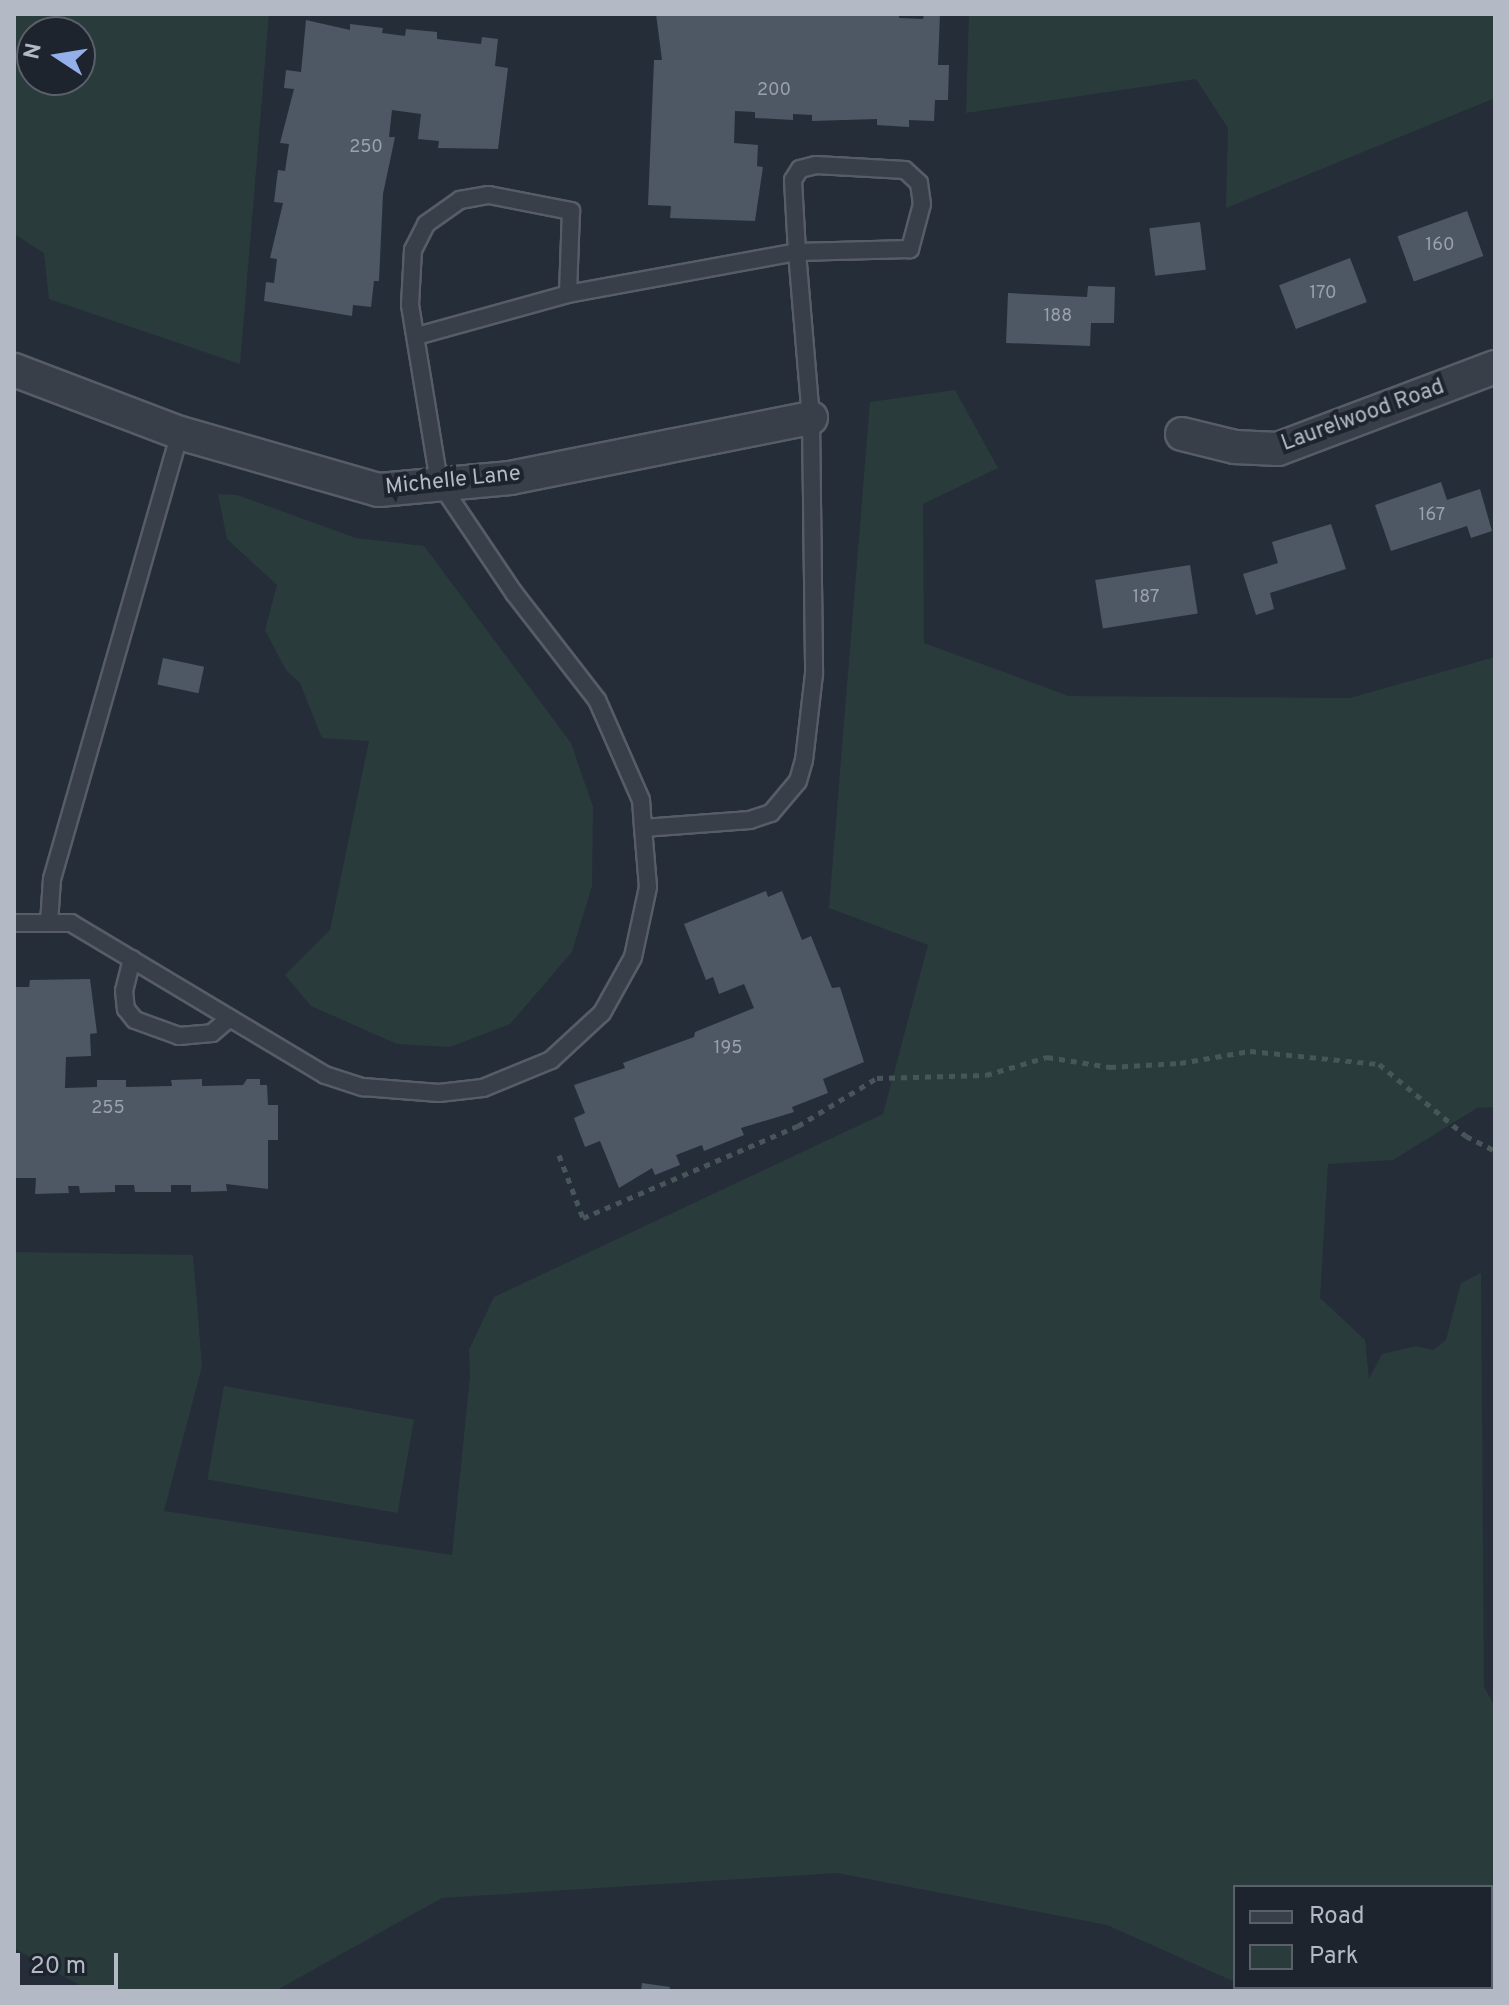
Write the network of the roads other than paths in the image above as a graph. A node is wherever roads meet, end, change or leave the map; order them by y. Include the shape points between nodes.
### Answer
1 (797, 252) junction
2 (568, 294) junction
3 (417, 336) junction
4 (1495, 367) edge
5 (14, 370) edge
6 (811, 418) junction
7 (180, 433) junction
8 (1182, 434) dead end
9 (439, 482) junction
10 (643, 828) junction
11 (14, 923) edge
12 (49, 923) junction
13 (132, 959) junction
14 (230, 1018) junction

1 - 1 lane via 910,249 922,204 919,183 905,170 800,169 791,195
1 - 2 lane
1 - 6 lane
2 - 3 lane
2 - 3 lane via 571,211 489,195 460,200 426,224 413,250 409,274
3 - 9 lane
4 - 8 street, Laurelwood Road via 1278,449 1235,447
5 - 7 street, Michelle Lane
6 - 9 street, Michelle Lane via 510,478
6 - 10 lane via 814,674 798,781 771,813 750,820
7 - 9 street, Michelle Lane via 379,490
7 - 12 lane via 52,879
9 - 10 lane via 597,700 641,800
10 - 14 lane via 648,887 633,957 602,1013 551,1060 483,1088 439,1093 363,1087 325,1075
11 - 12 lane
12 - 13 lane via 71,923
13 - 14 lane
13 - 14 lane via 124,991 126,1009 135,1020 179,1036 212,1033

